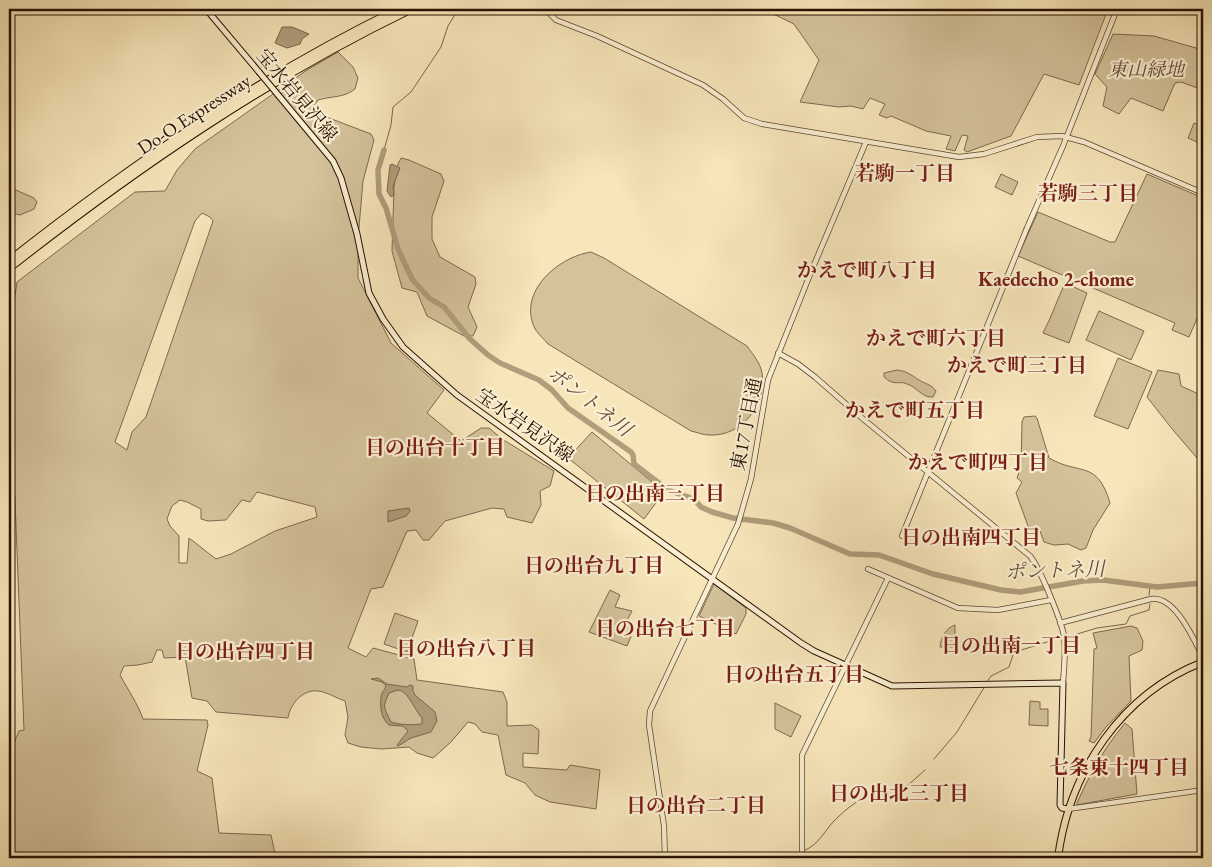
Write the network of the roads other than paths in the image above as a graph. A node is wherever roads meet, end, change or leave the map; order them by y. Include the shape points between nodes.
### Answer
1 (206, 9) edge
2 (399, 9) edge
3 (411, 9) edge
4 (545, 9) edge
5 (1117, 9) edge
6 (1066, 136) junction
7 (866, 142) junction
8 (1203, 193) edge
9 (9, 261) edge
10 (9, 268) edge
11 (778, 353) junction
12 (928, 472) junction
13 (902, 536) dead end
14 (868, 569) dead end
15 (888, 578) junction
16 (712, 579) junction
17 (1051, 600) junction
18 (1060, 623) junction
19 (1203, 657) edge
20 (1203, 662) edge
21 (846, 665) junction
22 (1063, 683) junction
23 (1203, 790) edge
24 (1068, 809) junction
25 (665, 858) edge
26 (802, 858) edge
27 (1058, 858) edge

1 - 16 main road, 宝水岩見沢線, bridge via 333,161 357,234 369,293 382,319 403,347 457,395
2 - 9 highway, Do-O Expressway via 278,73 220,109 120,177
3 - 10 highway, Do-O Expressway via 340,45 223,113 123,181
4 - 7 street via 556,20 702,85 750,121
5 - 6 street
6 - 7 street via 1037,137 966,157
6 - 8 street
6 - 12 street
7 - 11 street, 東17丁目通
11 - 12 street via 805,369
11 - 16 street, 東17丁目通 via 765,393 743,508
12 - 13 street
12 - 17 street via 1030,556
14 - 15 street
15 - 17 street via 960,609 998,610
15 - 21 street
16 - 21 main road, 宝水岩見沢線 via 801,644
16 - 25 street, 東17丁目通 via 650,711
17 - 18 street
18 - 19 street via 1159,599 1183,621
18 - 22 street via 1064,638
20 - 24 highway via 1160,685 1122,717 1092,756
21 - 22 main road, 宝水岩見沢線 via 892,686
21 - 26 street via 802,757
22 - 24 main road via 1060,805
23 - 24 street
24 - 27 highway

